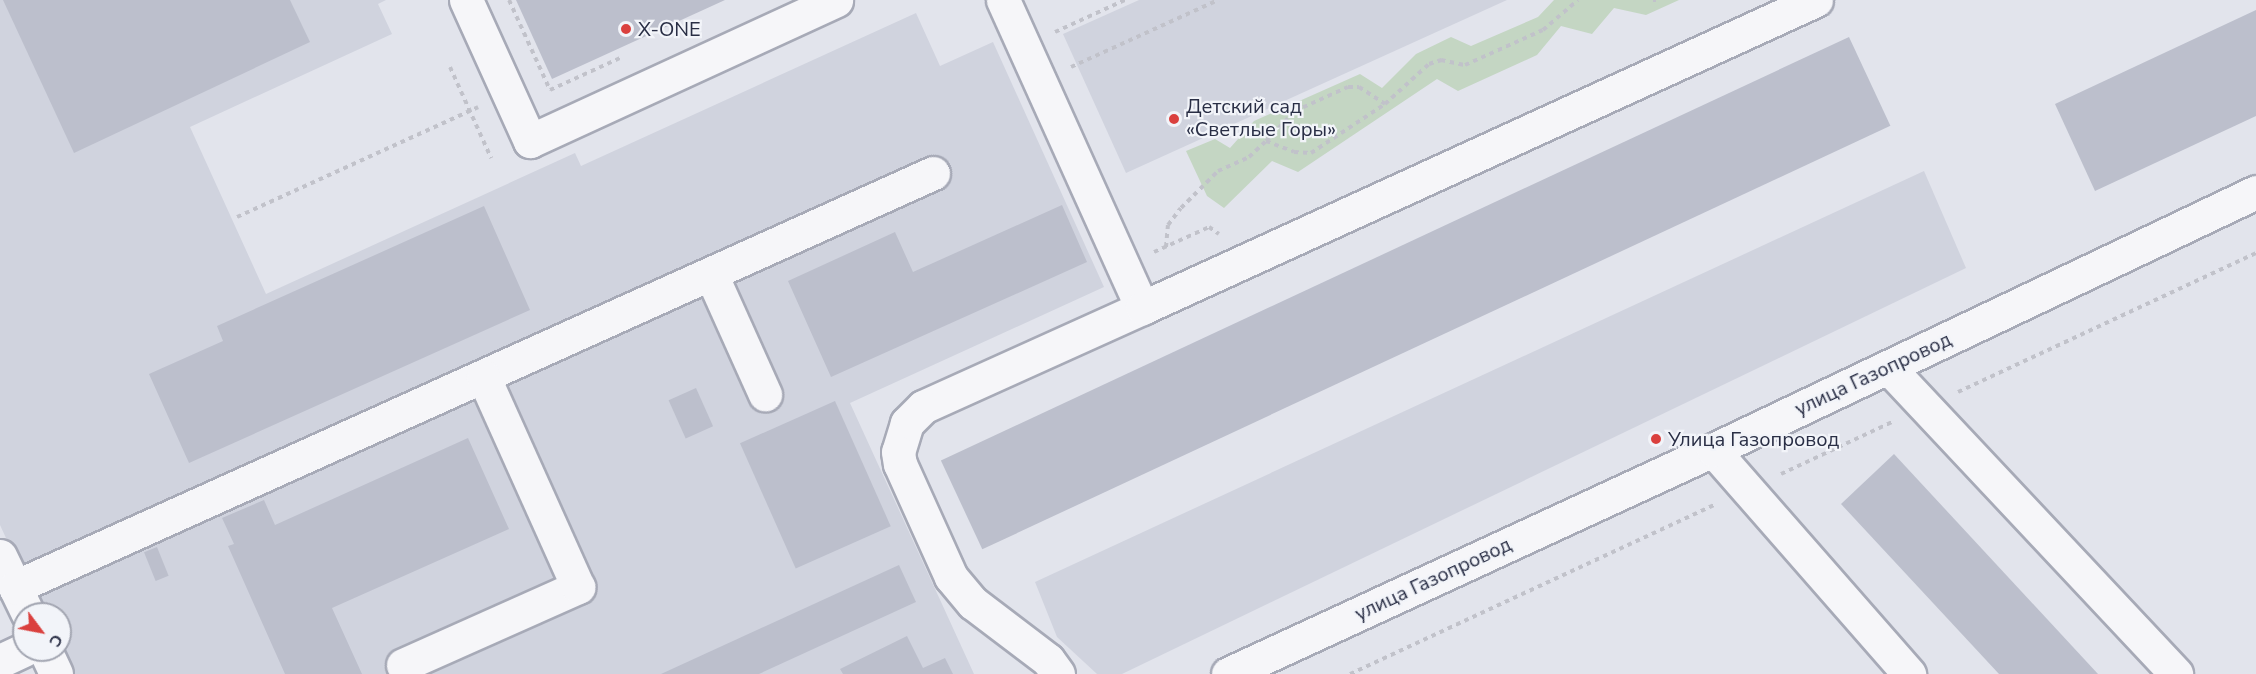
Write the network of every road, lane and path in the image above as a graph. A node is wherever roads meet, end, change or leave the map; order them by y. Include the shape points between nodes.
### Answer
1 (466, 0) edge
2 (509, 0) edge
3 (836, 0) edge
4 (1003, 0) edge
5 (1125, 0) edge
6 (1218, 0) edge
7 (1578, 0) edge
8 (1816, 0) edge
9 (1052, 33) dead end
10 (624, 56) dead end
11 (1076, 64) dead end
12 (450, 67) dead end
13 (1384, 104) junction
14 (514, 106) junction
15 (470, 111) junction
16 (1266, 141) junction
17 (491, 158) dead end
18 (933, 173) dead end
19 (2256, 192) edge
20 (237, 217) dead end
21 (1166, 247) junction
22 (2256, 253) edge
23 (1124, 266) junction
24 (1233, 266) junction
25 (711, 274) junction
26 (1142, 308) junction
27 (1888, 367) junction
28 (483, 376) junction
29 (765, 394) dead end
30 (1925, 407) junction
31 (1713, 450) junction
32 (1747, 489) junction
33 (0, 556) edge
34 (21, 600) edge
35 (403, 665) dead end
36 (1058, 674) edge
37 (1228, 674) edge
38 (1350, 674) edge
39 (1909, 674) edge
40 (2176, 674) edge

1 - 14 street
2 - 10 path via 550,90
3 - 14 street via 530,141
4 - 23 street
5 - 9 path
6 - 11 path
7 - 13 path via 1543,30 1465,65 1440,60 1429,64
8 - 24 street
12 - 15 path
13 - 16 path via 1311,153 1294,152
13 - 16 path via 1359,87 1348,87 1295,111
14 - 15 path via 499,113 485,105
15 - 17 path
15 - 20 path
16 - 21 path via 1249,157 1218,171 1181,208 1168,225
18 - 25 street
19 - 27 street, улица Газопровод
21 - 23 path
21 - 24 path via 1212,227
22 - 30 path
23 - 26 street
24 - 26 street
25 - 28 street
25 - 29 street
26 - 36 street via 923,407 907,423 899,444 900,464 951,577 973,603 1048,660
27 - 30 street
27 - 31 street, улица Газопровод
28 - 34 street
28 - 35 street via 578,586
30 - 32 path
30 - 40 street
31 - 32 street
31 - 37 street, улица Газопровод
32 - 38 path
32 - 39 street
33 - 34 street

